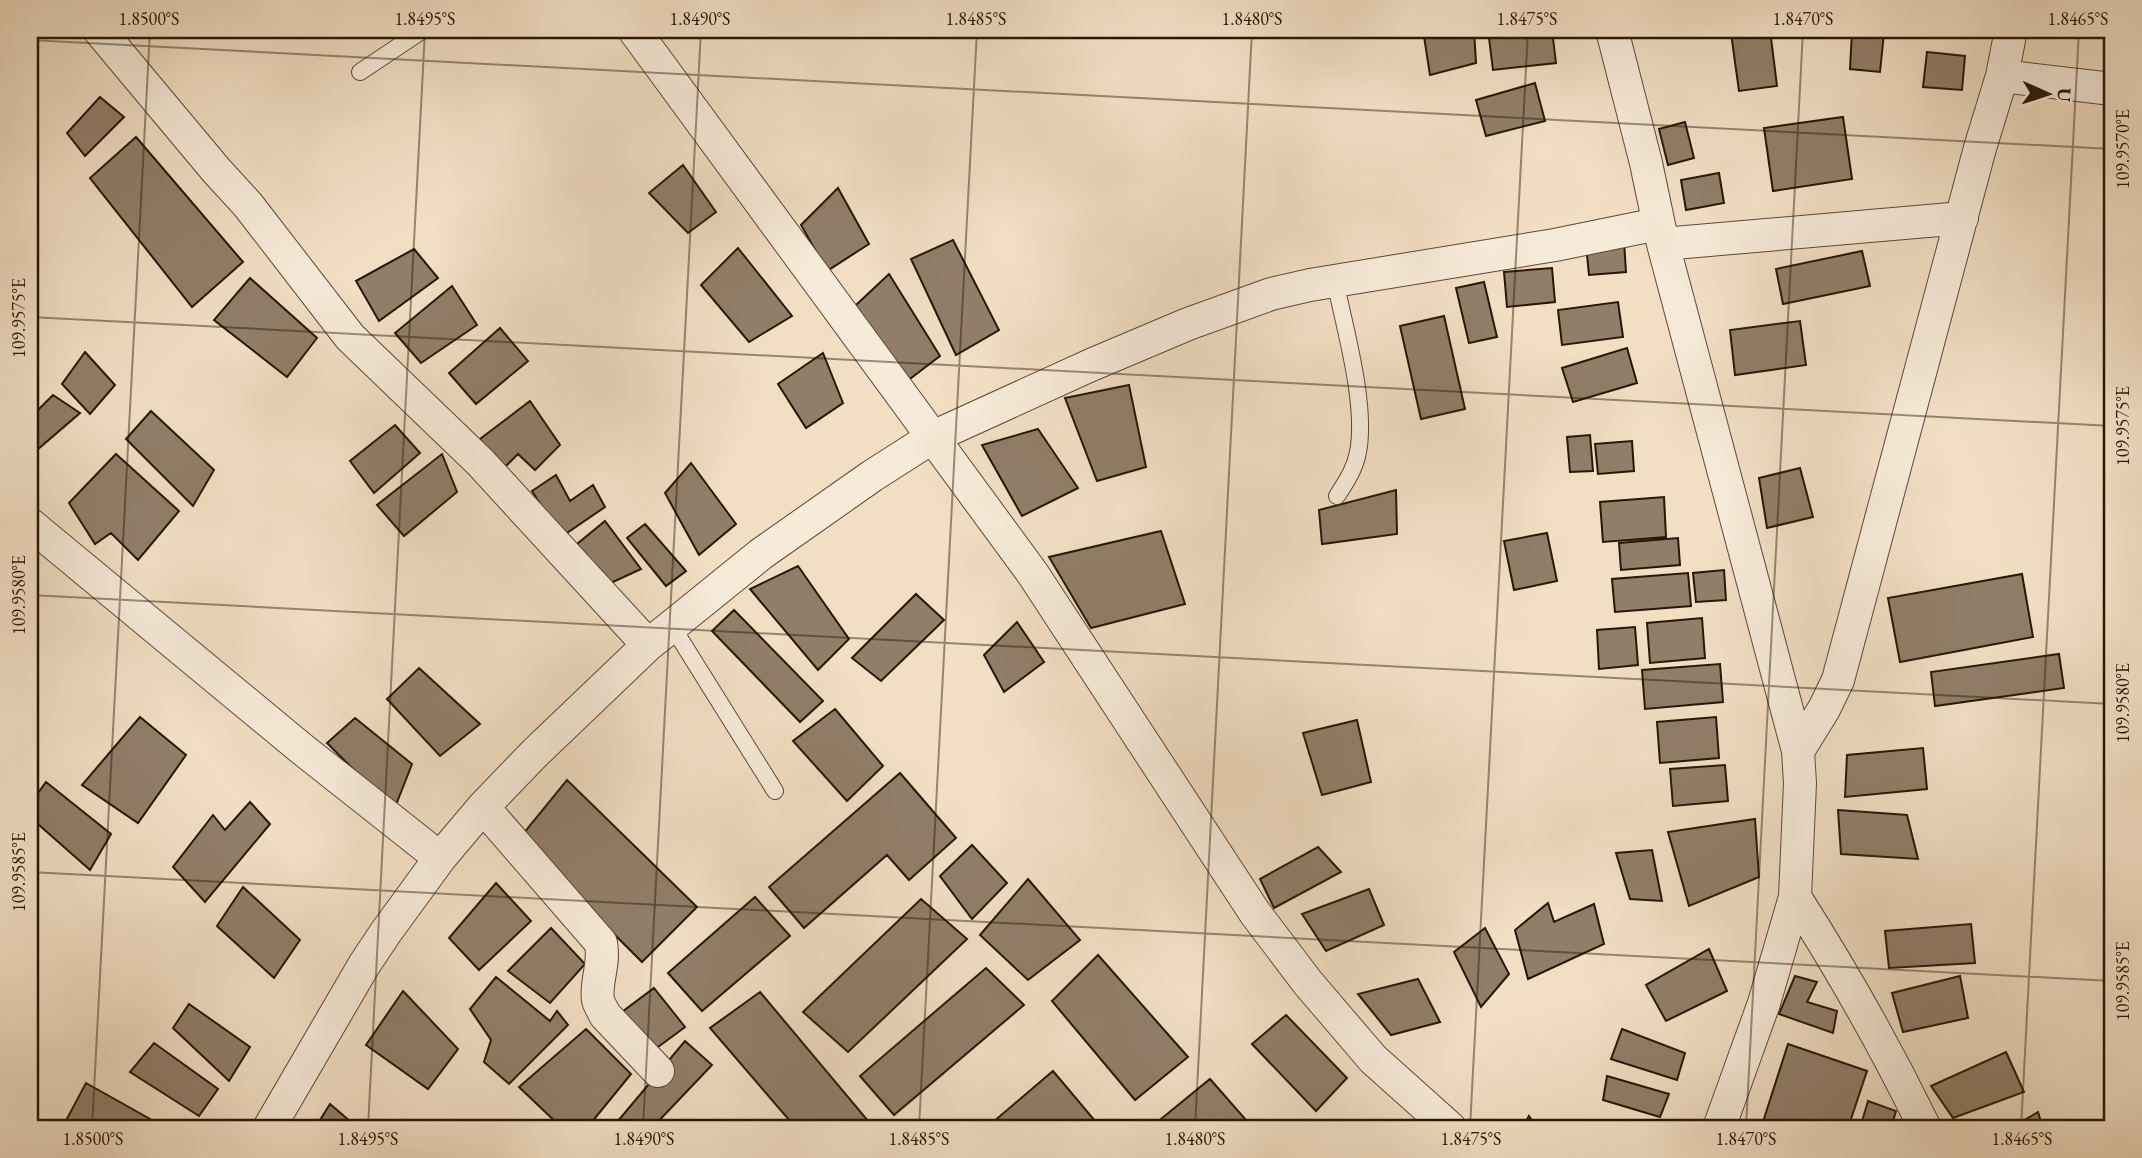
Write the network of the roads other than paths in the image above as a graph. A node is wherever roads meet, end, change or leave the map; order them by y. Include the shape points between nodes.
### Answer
1 (99, 30) edge
2 (423, 30) edge
3 (634, 30) edge
4 (1612, 30) edge
5 (2011, 30) edge
6 (360, 72) dead end
7 (2001, 76) junction
8 (2112, 89) edge
9 (1962, 218) junction
10 (1660, 234) junction
11 (1335, 281) junction
12 (933, 437) junction
13 (1337, 496) dead end
14 (30, 524) edge
15 (673, 625) junction
16 (648, 645) junction
17 (1798, 751) junction
18 (775, 791) dead end
19 (483, 807) junction
20 (440, 859) junction
21 (1795, 897) junction
22 (658, 1071) dead end
23 (269, 1128) edge
24 (1450, 1128) edge
25 (1719, 1128) edge
26 (1925, 1128) edge

1 - 16 street via 248,205 350,337 480,462
2 - 6 lane
3 - 12 street
4 - 10 street
5 - 7 street
7 - 8 street
7 - 9 street
9 - 10 street
9 - 17 street via 1838,680
10 - 11 street via 1555,245
10 - 17 street
11 - 12 street via 1226,309
11 - 13 lane via 1361,431 1352,473
12 - 15 street via 771,547
12 - 24 street via 1033,574 1255,913 1373,1059
14 - 20 street
15 - 16 street
15 - 18 lane
16 - 19 street
17 - 21 street
19 - 20 street
19 - 22 street via 601,943 601,1007
20 - 23 street via 364,965
21 - 25 street via 1764,1003
21 - 26 street via 1891,1058

